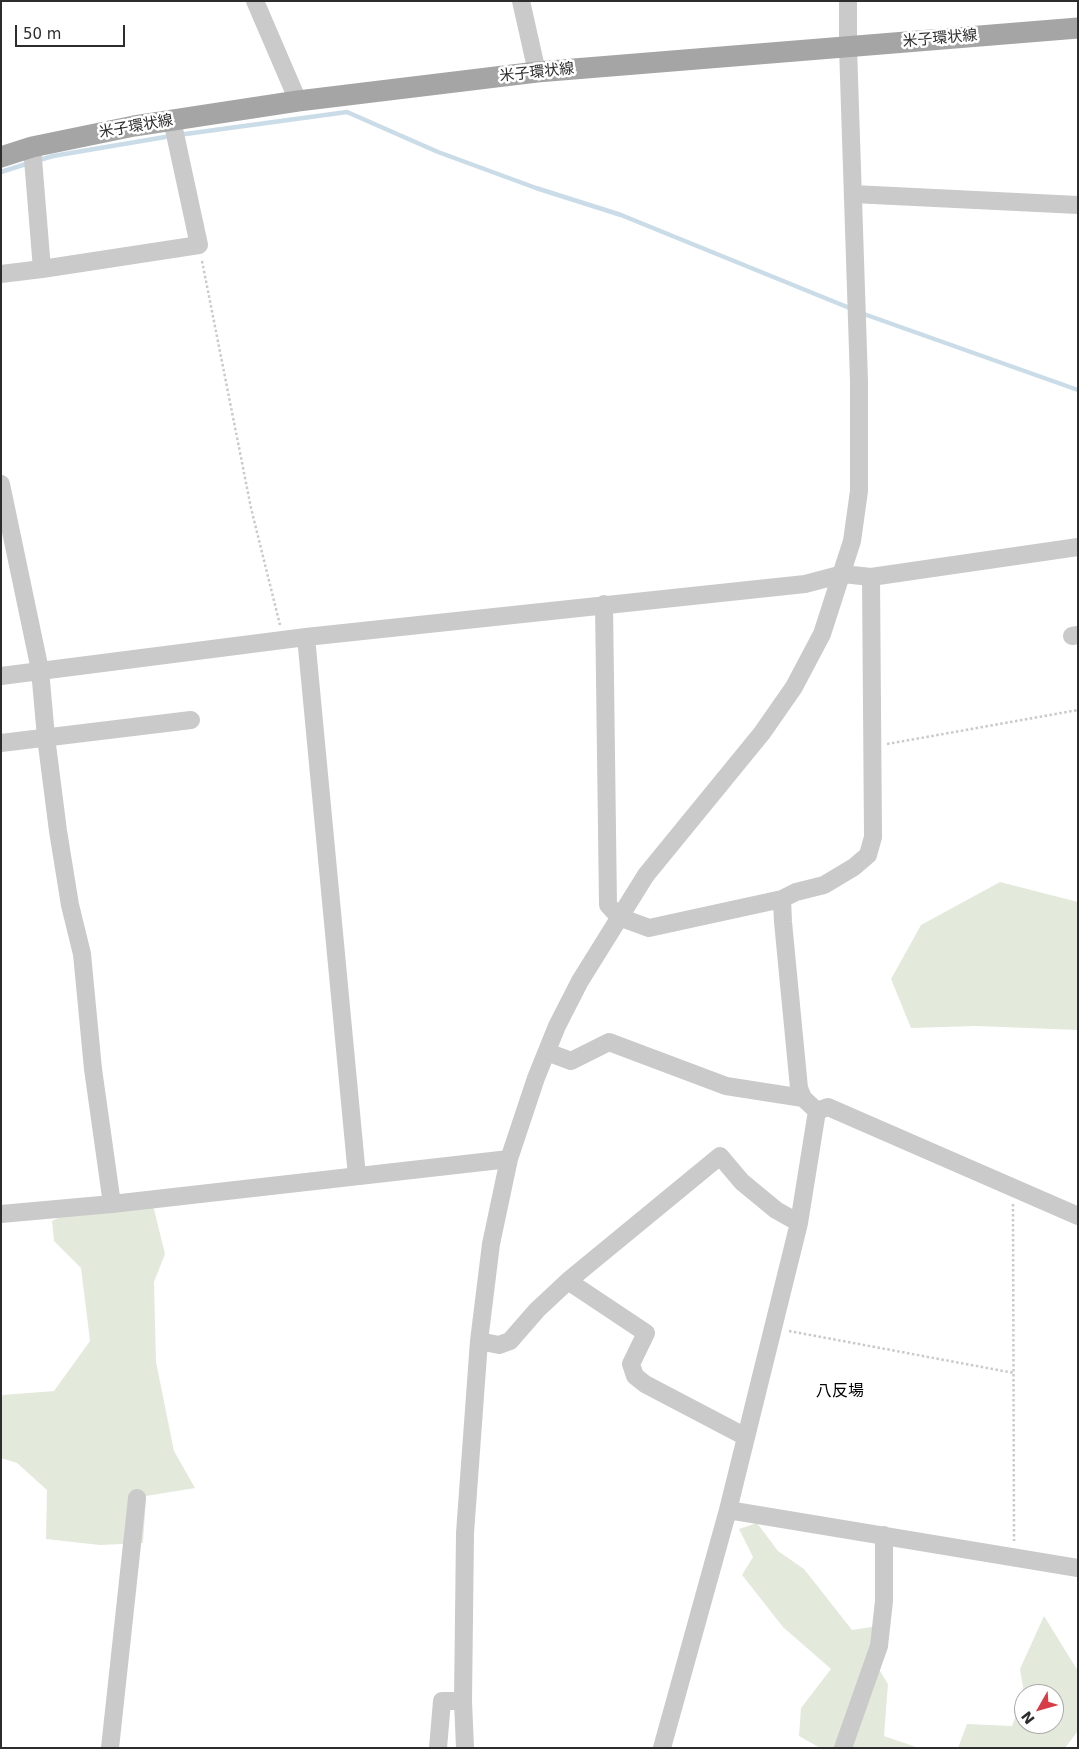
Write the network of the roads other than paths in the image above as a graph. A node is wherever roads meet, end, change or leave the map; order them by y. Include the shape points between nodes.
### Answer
1 (255, 1) edge
2 (521, 1) edge
3 (848, 1) edge
4 (1078, 28) edge
5 (848, 47) junction
6 (537, 72) junction
7 (298, 101) junction
8 (172, 120) junction
9 (32, 147) junction
10 (1, 157) edge
11 (853, 194) junction
12 (1078, 205) edge
13 (42, 269) junction
14 (1, 274) edge
15 (1, 484) edge
16 (1078, 547) edge
17 (843, 574) junction
18 (871, 577) junction
19 (604, 604) junction
20 (306, 637) junction
21 (40, 670) junction
22 (1, 676) edge
23 (191, 720) dead end
24 (46, 737) junction
25 (1, 743) edge
26 (782, 899) junction
27 (619, 917) junction
28 (547, 1052) junction
29 (803, 1098) junction
30 (817, 1111) junction
31 (509, 1159) junction
32 (356, 1176) junction
33 (112, 1204) junction
34 (1, 1214) edge
35 (1078, 1216) edge
36 (798, 1223) junction
37 (568, 1281) junction
38 (479, 1341) junction
39 (746, 1437) junction
40 (137, 1498) dead end
41 (728, 1510) junction
42 (884, 1534) junction
43 (1078, 1568) edge
44 (463, 1701) junction
45 (110, 1748) edge
46 (438, 1748) edge
47 (465, 1748) edge
48 (662, 1748) edge
49 (843, 1748) edge

1 - 7 street
2 - 6 street
3 - 5 street
4 - 5 main road, 米子環状線
5 - 6 main road, 米子環状線
5 - 11 street
6 - 7 main road, 米子環状線
7 - 8 main road, 米子環状線
8 - 9 main road, 米子環状線
8 - 13 street via 199,245
9 - 10 main road, 米子環状線
9 - 13 street
11 - 12 street
11 - 17 street via 860,381 859,491 852,541
13 - 14 street
15 - 21 street
16 - 18 street
17 - 18 street
17 - 19 street via 805,584
17 - 27 street via 822,634 794,687 762,733 646,875
18 - 26 street via 873,837 868,855 854,867 824,885
19 - 20 street
19 - 27 street via 608,905
20 - 21 street
20 - 32 street
21 - 22 street
21 - 24 street
23 - 24 street
24 - 25 street
24 - 33 street via 70,905 82,954 93,1070
26 - 27 street via 649,928
26 - 29 street via 799,1088
27 - 28 street via 580,981
28 - 29 street via 571,1061 609,1042 726,1086
28 - 31 street
29 - 30 street
30 - 35 street via 828,1107
30 - 36 street
31 - 32 street
31 - 38 street via 491,1244
32 - 33 street
33 - 34 street
36 - 37 street via 776,1210 742,1182 720,1156
36 - 39 street
37 - 38 street via 510,1341 499,1345
37 - 39 street via 646,1333 631,1364 635,1376
38 - 44 street via 465,1533
39 - 41 street
40 - 45 street
41 - 42 street
41 - 48 street
42 - 43 street
42 - 49 street via 884,1601 879,1646
44 - 46 street via 442,1701
44 - 47 street

